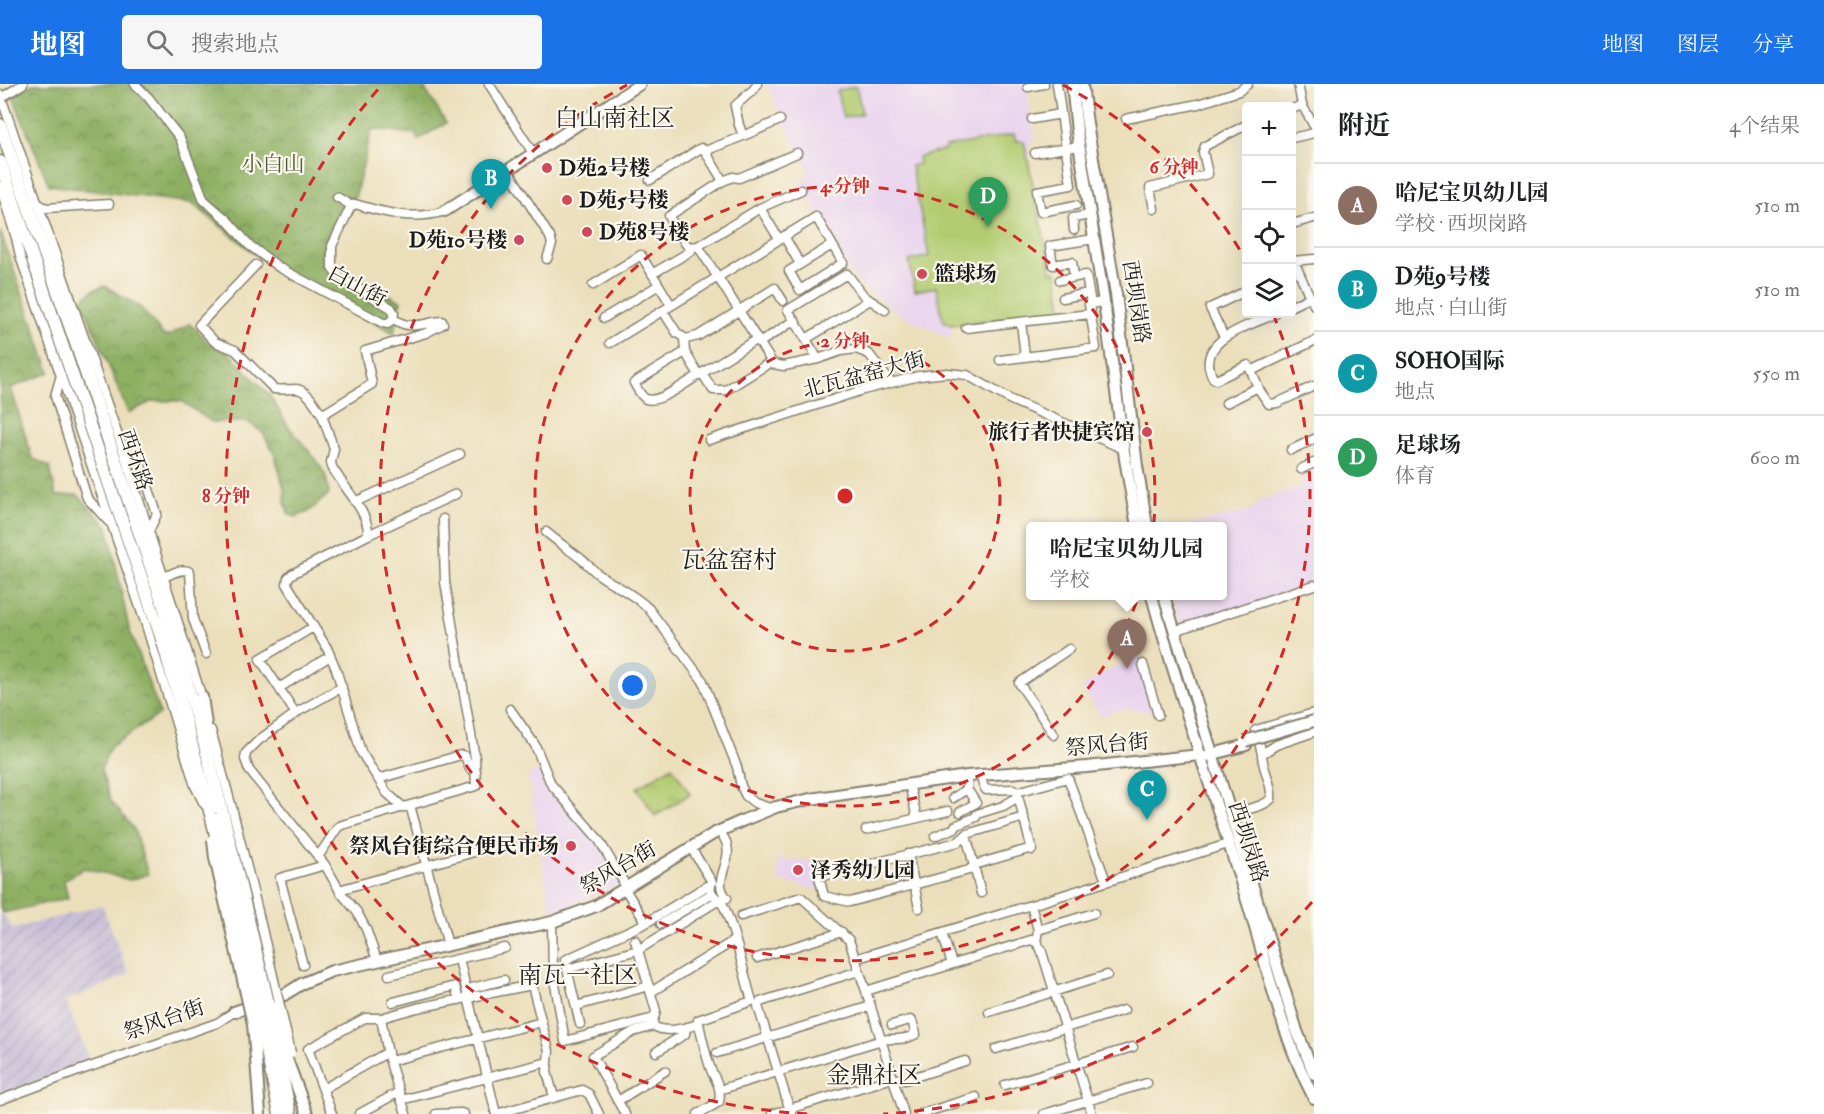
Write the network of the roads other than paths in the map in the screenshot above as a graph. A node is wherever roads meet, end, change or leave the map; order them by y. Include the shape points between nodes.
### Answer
1 (23, 84) edge
2 (135, 84) edge
3 (489, 84) edge
4 (640, 84) edge
5 (757, 84) edge
6 (1044, 84) edge
7 (1057, 84) edge
8 (1072, 84) edge
9 (1082, 84) edge
10 (1248, 84) edge
11 (1298, 84) edge
12 (1028, 87) dead end
13 (1, 96) edge
14 (1302, 105) junction
15 (1074, 106) junction
16 (1296, 107) edge
17 (1060, 111) junction
18 (1032, 119) dead end
19 (1126, 119) dead end
20 (780, 120) dead end
21 (1081, 122) junction
22 (0, 125) edge
23 (1314, 126) edge
24 (1242, 127) edge
25 (1314, 133) edge
26 (743, 136) junction
27 (1296, 137) edge
28 (1079, 146) junction
29 (1065, 149) junction
30 (705, 151) junction
31 (533, 153) junction
32 (797, 153) dead end
33 (1035, 153) dead end
34 (0, 162) edge
35 (508, 170) junction
36 (650, 180) dead end
37 (1085, 180) junction
38 (723, 181) junction
39 (1070, 182) junction
40 (0, 186) edge
41 (801, 189) dead end
42 (337, 196) dead end
43 (37, 203) junction
44 (110, 204) dead end
45 (1076, 205) dead end
46 (352, 206) junction
47 (760, 208) junction
48 (1154, 210) dead end
49 (445, 211) joint
50 (1090, 215) junction
51 (1314, 218) edge
52 (1296, 223) edge
53 (1074, 230) dead end
54 (781, 238) junction
55 (1094, 239) junction
56 (832, 245) junction
57 (694, 247) junction
58 (547, 259) dead end
59 (1314, 259) edge
60 (1296, 261) edge
61 (800, 264) junction
62 (256, 265) dead end
63 (1296, 268) edge
64 (652, 274) junction
65 (717, 277) junction
66 (1074, 277) junction
67 (1060, 280) dead end
68 (593, 285) dead end
69 (659, 285) junction
70 (1089, 293) junction
71 (1242, 293) edge
72 (1063, 298) dead end
73 (870, 300) junction
74 (783, 301) dead end
75 (1312, 301) edge
76 (1104, 302) junction
77 (1091, 304) junction
78 (671, 305) junction
79 (1296, 305) edge
80 (885, 309) dead end
81 (663, 311) junction
82 (739, 311) junction
83 (1090, 314) junction
84 (393, 318) junction
85 (604, 318) dead end
86 (1266, 318) edge
87 (795, 320) junction
88 (1021, 322) junction
89 (966, 328) dead end
90 (1224, 337) junction
91 (684, 339) junction
92 (806, 339) junction
93 (758, 341) junction
94 (1314, 341) edge
95 (610, 343) dead end
96 (1110, 346) junction
97 (1096, 348) junction
98 (685, 352) junction
99 (1025, 357) junction
100 (818, 359) junction
101 (1000, 360) dead end
102 (771, 362) junction
103 (1251, 371) junction
104 (61, 374) junction
105 (700, 374) junction
106 (891, 383) junction
107 (1314, 386) edge
108 (1258, 387) junction
109 (1226, 403) dead end
110 (322, 415) junction
111 (106, 437) junction
112 (1314, 439) edge
113 (709, 440) dead end
114 (1135, 446) junction
115 (1124, 448) junction
116 (123, 450) junction
117 (1291, 450) dead end
118 (460, 454) dead end
119 (1314, 463) edge
120 (1301, 470) dead end
121 (456, 494) dead end
122 (355, 502) junction
123 (443, 519) dead end
124 (1136, 522) edge
125 (1146, 522) edge
126 (112, 526) junction
127 (149, 531) junction
128 (546, 531) dead end
129 (368, 535) junction
130 (164, 577) junction
131 (1314, 585) edge
132 (1153, 600) edge
133 (1165, 600) edge
134 (313, 627) junction
135 (1174, 631) junction
136 (1069, 649) dead end
137 (206, 654) dead end
138 (330, 656) junction
139 (1143, 664) dead end
140 (342, 687) junction
141 (279, 688) junction
142 (202, 697) junction
143 (510, 709) dead end
144 (1314, 713) edge
145 (296, 714) junction
146 (1158, 715) dead end
147 (1314, 723) edge
148 (1314, 732) edge
149 (1053, 735) dead end
150 (1212, 752) junction
151 (1262, 754) junction
152 (1200, 755) junction
153 (476, 771) junction
154 (981, 775) junction
155 (966, 776) junction
156 (214, 778) junction
157 (378, 778) junction
158 (909, 784) junction
159 (968, 789) junction
160 (1017, 794) junction
161 (953, 798) dead end
162 (407, 806) junction
163 (773, 809) junction
164 (227, 810) junction
165 (948, 811) dead end
166 (960, 812) dead end
167 (1023, 817) junction
168 (212, 818) junction
169 (917, 818) junction
170 (1233, 819) junction
171 (866, 830) dead end
172 (720, 831) junction
173 (966, 835) junction
174 (935, 836) dead end
175 (1228, 844) junction
176 (492, 847) dead end
177 (691, 848) junction
178 (908, 854) junction
179 (318, 857) junction
180 (325, 865) junction
181 (427, 865) junction
182 (974, 865) junction
183 (1106, 881) junction
184 (710, 884) junction
185 (914, 885) junction
186 (625, 889) junction
187 (339, 890) junction
188 (981, 893) dead end
189 (719, 897) junction
190 (1031, 905) junction
191 (919, 908) dead end
192 (1094, 913) dead end
193 (741, 916) dead end
194 (552, 922) junction
195 (646, 923) junction
196 (661, 924) dead end
197 (1038, 930) junction
198 (842, 932) junction
199 (942, 933) junction
200 (635, 940) dead end
201 (735, 940) junction
202 (1036, 942) junction
203 (448, 945) junction
204 (505, 948) dead end
205 (638, 950) junction
206 (757, 958) dead end
207 (459, 959) junction
208 (855, 959) junction
209 (377, 960) junction
210 (952, 964) junction
211 (303, 965) dead end
212 (567, 969) junction
213 (859, 971) junction
214 (389, 975) dead end
215 (1107, 975) dead end
216 (504, 980) dead end
217 (650, 989) junction
218 (866, 991) junction
219 (1054, 992) junction
220 (466, 999) junction
221 (393, 1002) dead end
222 (576, 1006) junction
223 (871, 1006) junction
224 (1124, 1010) dead end
225 (234, 1012) joint
226 (989, 1012) dead end
227 (381, 1018) junction
228 (542, 1022) junction
229 (653, 1022) junction
230 (580, 1024) dead end
231 (699, 1024) junction
232 (892, 1025) dead end
233 (686, 1028) junction
234 (1065, 1028) junction
235 (768, 1037) junction
236 (477, 1039) junction
237 (882, 1040) junction
238 (1133, 1047) dead end
239 (996, 1049) dead end
240 (656, 1052) dead end
241 (717, 1053) dead end
242 (276, 1055) junction
243 (389, 1057) junction
244 (965, 1061) dead end
245 (548, 1062) junction
246 (1076, 1064) junction
247 (665, 1071) dead end
248 (778, 1072) junction
249 (1314, 1074) edge
250 (488, 1078) junction
251 (893, 1078) junction
252 (1147, 1083) dead end
253 (1005, 1085) dead end
254 (725, 1088) dead end
255 (323, 1089) junction
256 (400, 1096) junction
257 (554, 1097) junction
258 (976, 1097) dead end
259 (1314, 1098) edge
260 (0, 1100) edge
261 (618, 1101) junction
262 (1088, 1101) junction
263 (791, 1111) edge
264 (905, 1113) edge
265 (260, 1114) edge
266 (280, 1114) edge
267 (290, 1114) edge
268 (308, 1114) edge
269 (332, 1114) edge
270 (359, 1114) edge
271 (406, 1114) edge
272 (436, 1114) edge
273 (464, 1114) edge
274 (496, 1114) edge
275 (599, 1114) edge
276 (625, 1114) edge
277 (698, 1114) edge
278 (772, 1114) edge
279 (894, 1114) edge
280 (920, 1114) edge
281 (1044, 1114) edge
282 (1092, 1114) edge

1 - 13 street
2 - 84 street, 白山街 via 180,138 204,200 249,245 280,268 383,322 388,324
3 - 31 street
4 - 31 main road
5 - 26 street via 735,106
6 - 12 street
7 - 17 street
8 - 15 main road, 西坝岗路
9 - 21 main road, 西坝岗路
10 - 19 street via 1239,91 1198,104
11 - 14 street
13 - 43 street
14 - 16 street
14 - 23 street
15 - 17 street
15 - 21 main road, 西坝岗路
17 - 18 street
17 - 29 street
20 - 26 street
21 - 28 main road, 西坝岗路
21 - 114 main road, 西坝岗路 via 1116,294
22 - 111 highway, 西环路
24 - 48 street via 1205,146 1208,174 1150,188
25 - 27 street
26 - 30 street
28 - 29 street
28 - 37 main road, 西坝岗路
29 - 33 street
29 - 39 street
30 - 36 street via 701,148
30 - 38 street
31 - 35 main road
32 - 38 street
34 - 168 highway, 西环路 via 163,642
35 - 49 main road
35 - 58 street via 550,237
37 - 39 street
37 - 50 main road, 西坝岗路
38 - 57 street via 669,216 685,243
39 - 45 street via 1071,185 1037,191 1041,212
40 - 104 street
41 - 47 street
42 - 46 street
43 - 44 street via 46,208
43 - 116 street
46 - 49 street via 418,216
46 - 84 street, 白山街 via 332,246 332,268 338,276 391,308
47 - 54 street
47 - 57 street
50 - 53 street via 1073,218
50 - 55 main road, 西坝岗路
51 - 52 street
54 - 56 street via 816,217
54 - 61 street
54 - 65 street
55 - 66 street via 1050,246 1053,265 1072,262
55 - 76 main road, 西坝岗路
56 - 61 street
56 - 61 street via 843,263 800,290 789,271
57 - 64 street
57 - 65 street
59 - 60 street
62 - 110 street via 199,325 215,342 236,350 274,389 303,391
63 - 75 street
64 - 68 street via 641,255
64 - 69 street
65 - 78 street
65 - 82 street
66 - 67 street
66 - 70 street via 1086,275
69 - 78 street
69 - 85 street
70 - 72 street
70 - 77 street
71 - 90 street via 1210,308
73 - 80 street
73 - 87 street via 847,274 788,309
73 - 92 street
74 - 82 street via 776,288
75 - 79 street
76 - 77 street
76 - 96 main road, 西坝岗路
77 - 83 street
78 - 81 street
81 - 91 street
81 - 95 street
82 - 91 street via 698,336
82 - 93 street
83 - 88 street
83 - 97 street
84 - 110 street via 407,326 439,320 443,324 365,351 372,384
86 - 90 street
87 - 92 street
87 - 93 street
88 - 89 street
88 - 99 street
90 - 103 street via 1207,362 1213,378 1248,365
91 - 98 street
92 - 100 street
93 - 102 street
93 - 105 street
94 - 103 street
96 - 97 street
96 - 115 main road, 西坝岗路
97 - 99 street
98 - 105 street
98 - 105 street via 634,383 643,397 658,400
99 - 101 street
100 - 102 street via 784,366
100 - 106 street via 850,349 863,351
102 - 105 street via 726,390 713,390
103 - 108 street
104 - 126 street
104 - 126 street via 55,396 87,498
106 - 113 street, 北瓦盆窑大街
106 - 115 street, 北瓦盆窑大街 via 928,375 967,375 1011,400
107 - 108 street via 1273,404
108 - 109 street
110 - 122 street via 334,449 332,467
111 - 116 street
111 - 156 highway, 西环路 via 164,606
112 - 117 street
114 - 115 main road
114 - 125 main road, 西坝岗路
115 - 124 main road, 西坝岗路
116 - 127 street
116 - 127 street via 142,468 158,513
118 - 122 street
119 - 120 street
121 - 129 street
122 - 129 street via 367,522
123 - 153 street via 445,582
126 - 168 street via 195,786
127 - 130 street
128 - 163 street via 649,609 703,681 746,796
129 - 134 street via 288,578 287,584
130 - 137 street via 186,569 190,572 193,619
130 - 142 street
131 - 135 street
132 - 152 main road, 西坝岗路
133 - 135 main road, 西坝岗路
134 - 138 street
134 - 141 street via 260,659
135 - 150 main road, 西坝岗路
136 - 149 street via 1018,683
138 - 140 street
138 - 141 street
139 - 146 street
140 - 145 street
140 - 157 street via 356,740
141 - 145 street
142 - 156 main road
142 - 164 street
143 - 186 street via 535,745 551,784 599,840
144 - 151 street via 1256,730
145 - 179 street via 259,740 245,759 249,770
147 - 150 main road, 祭风台街, bridge
148 - 151 street
150 - 152 main road, 祭风台街
150 - 170 main road, 西坝岗路
151 - 170 street via 1271,799
152 - 154 main road, 祭风台街
152 - 175 main road, 西坝岗路
153 - 157 street via 461,756
153 - 162 street via 476,786
154 - 155 main road, 祭风台街
154 - 160 street via 986,790 1013,789
155 - 158 main road, 祭风台街
155 - 159 street
156 - 164 highway, 西环路
157 - 162 street via 387,793
158 - 163 main road, 祭风台街 via 810,799
158 - 169 street
159 - 161 street
159 - 166 street via 976,803
160 - 167 street
160 - 174 street via 1003,806 977,814
160 - 183 street via 1068,778
162 - 179 street via 342,825
162 - 181 street
163 - 172 main road, 祭风台街
164 - 242 highway, 西环路, bridge
165 - 169 street
167 - 173 street
167 - 182 street via 1032,849
168 - 242 highway, 西环路, bridge
169 - 171 street
170 - 249 main road, 西坝岗路 via 1297,1031
172 - 177 main road, 祭风台街
172 - 189 street via 728,846
173 - 178 street via 958,842
173 - 182 street
175 - 183 street
175 - 259 main road, 西坝岗路 via 1289,1040
176 - 181 street
177 - 184 street
177 - 186 main road, 祭风台街
178 - 185 street
178 - 185 street via 819,877 824,896 850,902
179 - 180 street
180 - 187 street
180 - 211 street via 280,878
181 - 187 street
181 - 203 street
182 - 185 street via 969,870
182 - 188 street
183 - 190 street
184 - 189 street
184 - 195 street
185 - 191 street
186 - 194 main road, 祭风台街 via 596,906
186 - 195 street
187 - 209 street via 363,922
189 - 196 street
189 - 201 street
189 - 205 street
190 - 197 street
190 - 199 street
192 - 197 street
193 - 198 street via 801,897
194 - 203 main road, 祭风台街
194 - 229 street via 553,973 565,1041
195 - 212 street via 565,960
197 - 202 street
198 - 206 street
198 - 208 street
199 - 208 street
199 - 210 street
200 - 205 street
201 - 217 street
201 - 231 street via 752,1001 698,1020
202 - 210 street via 1031,940
202 - 219 street
203 - 209 main road, 祭风台街
204 - 207 street
205 - 212 street
205 - 217 street
207 - 214 street
207 - 220 street
208 - 213 street
209 - 225 main road, 祭风台街 via 332,971 284,995
210 - 218 street
212 - 222 street
213 - 218 street
213 - 235 street via 760,1002
215 - 219 street
216 - 220 street via 472,988
217 - 222 street
217 - 229 street via 656,1011
218 - 223 street
219 - 226 street
219 - 234 street
220 - 221 street via 455,986
220 - 227 street
220 - 228 street via 532,985
220 - 236 street
222 - 230 street
223 - 235 street
223 - 237 street
224 - 234 street
225 - 260 street, 祭风台街 via 217,1023
227 - 243 street
227 - 255 street via 365,1018 308,1049
228 - 236 street
228 - 245 street
229 - 233 street via 659,1029
229 - 261 street via 593,1056
231 - 233 street
231 - 277 street via 720,1098
232 - 237 street via 910,1020 916,1034 895,1041
233 - 240 street via 685,1034
234 - 239 street
234 - 246 street
235 - 241 street
235 - 248 street
236 - 243 street
236 - 250 street
237 - 248 street
237 - 251 street
238 - 246 street
242 - 265 main road
242 - 266 highway
242 - 267 highway
242 - 268 main road
243 - 255 street
243 - 256 street
244 - 251 street via 905,1080
245 - 250 street
245 - 257 street
246 - 253 street
246 - 262 street
247 - 261 street
248 - 254 street
248 - 263 street
250 - 256 street
250 - 274 street
251 - 263 street
251 - 264 street
252 - 262 street
255 - 269 street
256 - 270 street
256 - 271 street
257 - 274 street
257 - 275 street via 587,1091
258 - 280 street
261 - 276 street
262 - 281 street
262 - 282 street
263 - 278 street
264 - 279 street
272 - 273 street

